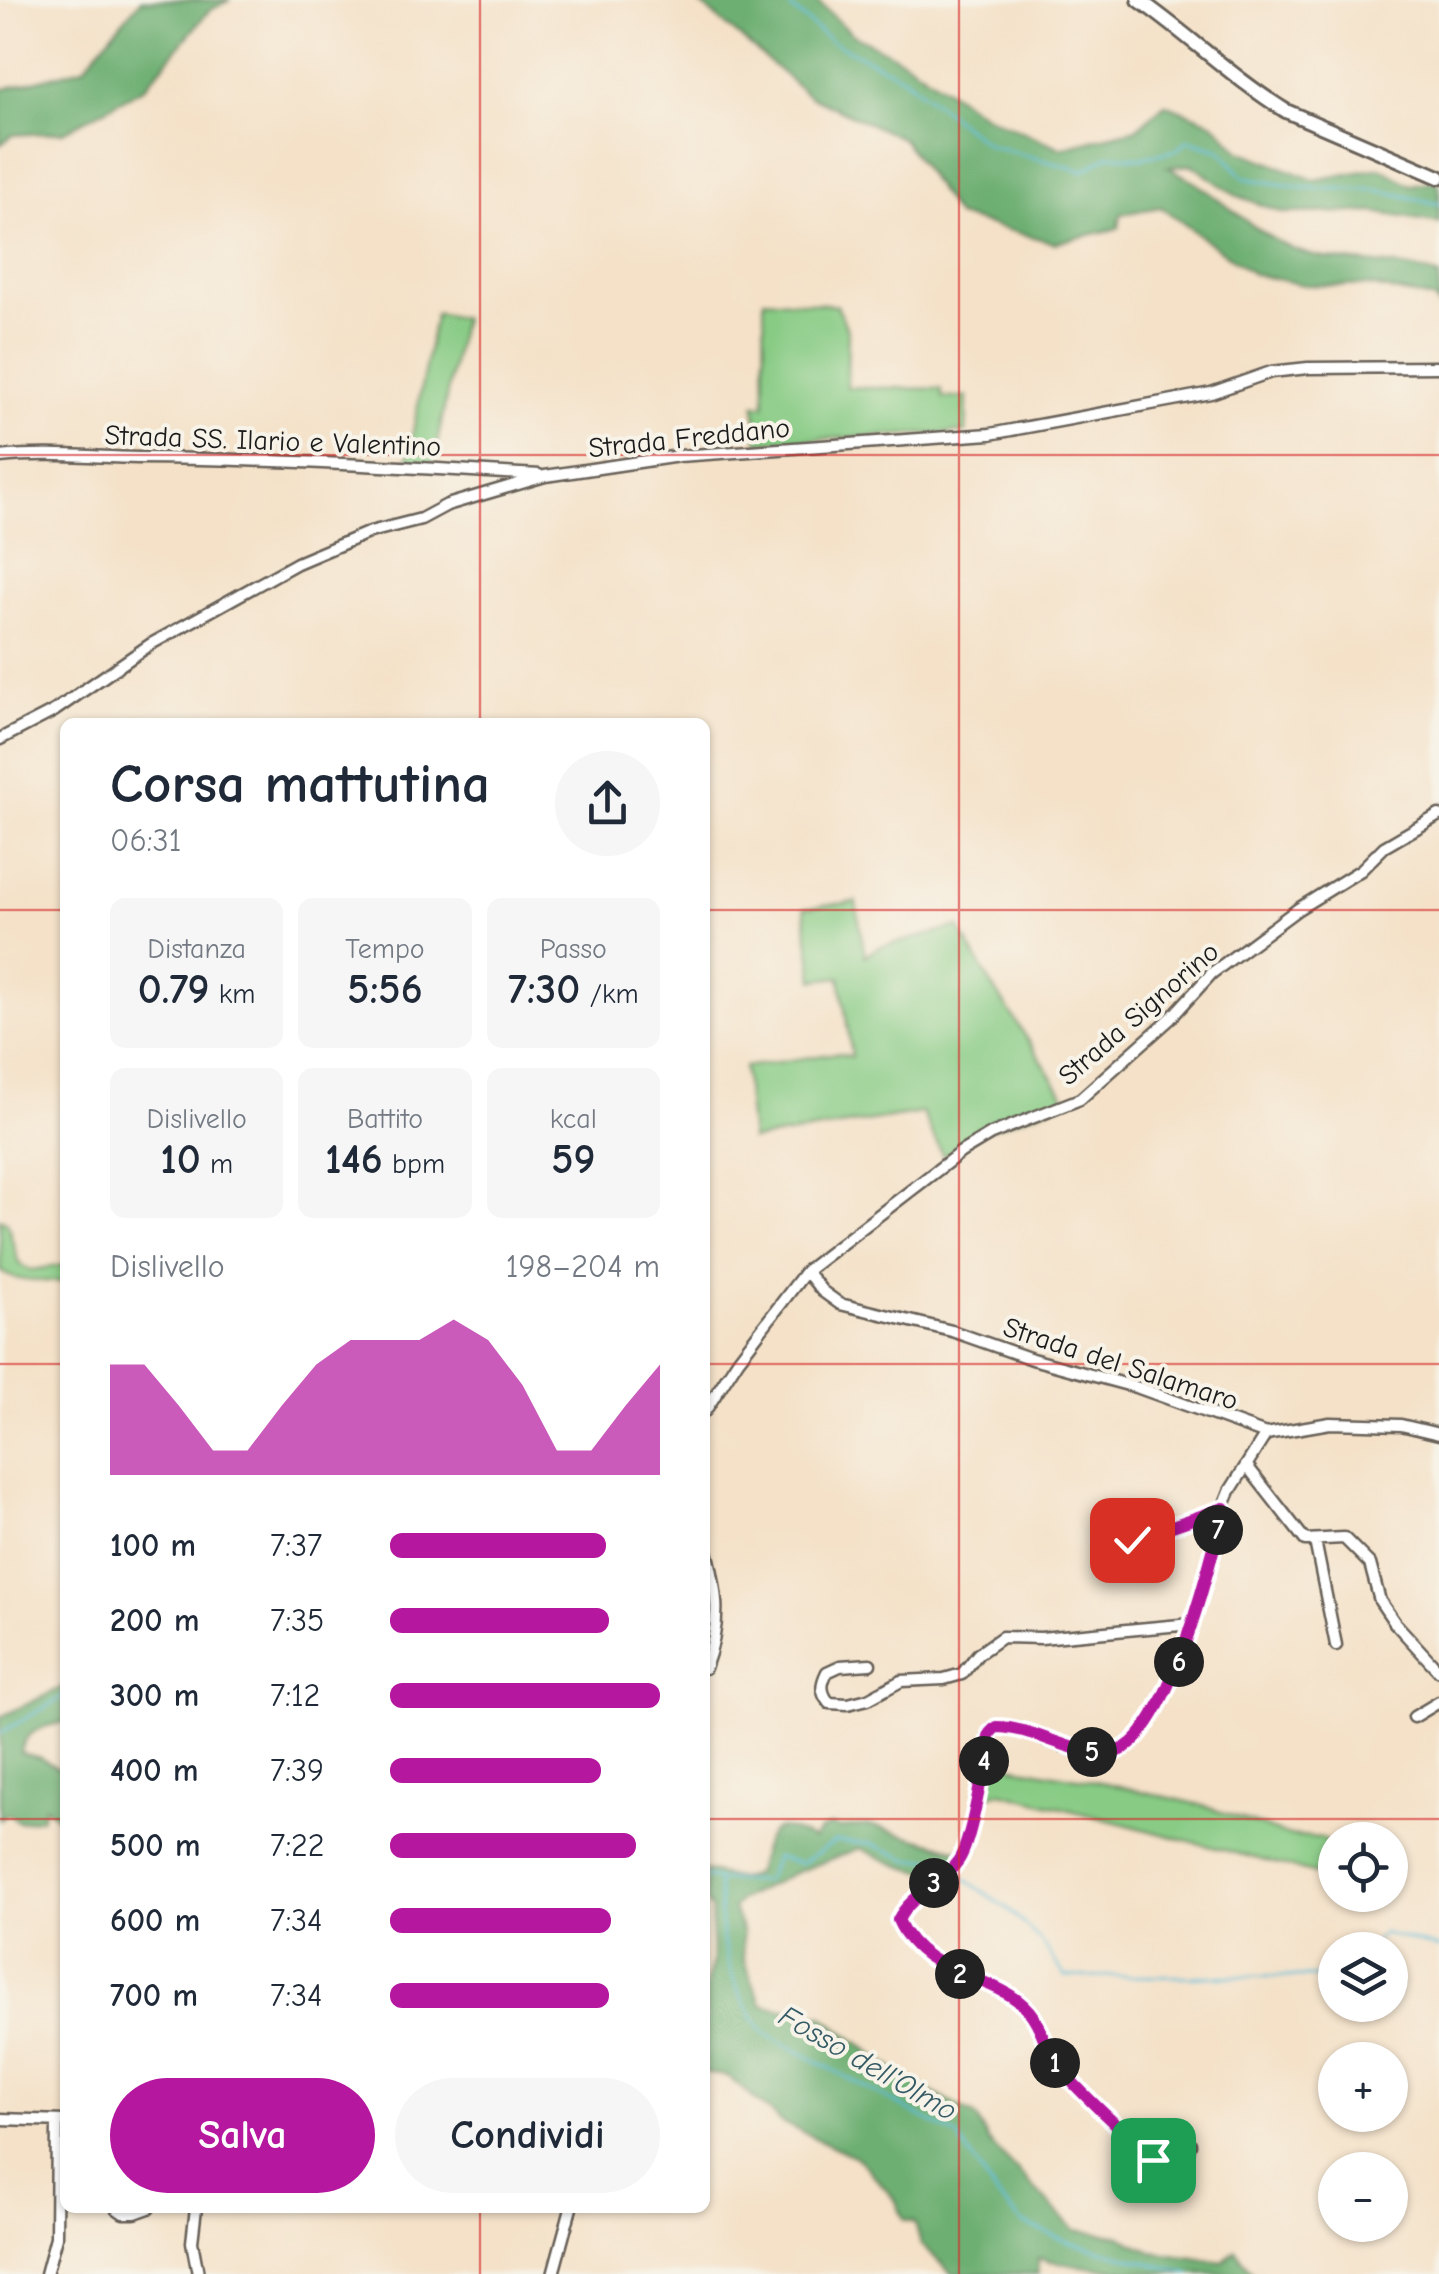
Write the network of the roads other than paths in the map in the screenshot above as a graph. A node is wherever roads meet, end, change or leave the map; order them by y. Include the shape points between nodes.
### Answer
1 (1139, 0) edge
2 (1439, 177) edge
3 (1439, 367) edge
4 (0, 457) edge
5 (545, 476) junction
6 (0, 739) edge
7 (1439, 815) edge
8 (806, 1270) junction
9 (710, 1403) edge
10 (1266, 1434) junction
11 (1439, 1434) edge
12 (1247, 1466) junction
13 (1224, 1508) junction
14 (1118, 1539) dead end
15 (1315, 1541) junction
16 (710, 1561) edge
17 (1191, 1624) junction
18 (710, 1644) edge
19 (1336, 1646) dead end
20 (870, 1664) dead end
21 (1439, 1671) edge
22 (1439, 1702) edge
23 (1414, 1717) dead end
24 (0, 2119) edge
25 (60, 2122) edge
26 (1190, 2144) dead end
27 (60, 2147) edge
28 (195, 2213) edge
29 (570, 2213) edge
30 (46, 2274) edge
31 (198, 2274) edge
32 (553, 2274) edge

1 - 2 street via 1286,111
3 - 5 street, Strada Freddano via 1271,372 1211,393 990,434 678,456
4 - 5 street, Strada SS. Ilario e Valentino via 41,452 225,458
5 - 6 street, Strada Freddano via 370,532 297,563
7 - 8 street, Strada Signorino via 1384,847 1212,973 1080,1099 961,1152
8 - 9 street, Strada Signorino
8 - 10 street, Strada del Salamaro via 840,1304 1139,1388
10 - 11 street, Strada del Salamaro via 1330,1423 1401,1424
10 - 12 street
12 - 13 street
12 - 15 street via 1305,1540
13 - 14 street
13 - 17 street
15 - 19 street
15 - 21 street via 1344,1538 1355,1548 1370,1564 1380,1602
16 - 18 street via 718,1605
17 - 20 street via 1002,1637 962,1674 901,1682 868,1699 829,1703 822,1683 827,1672
17 - 26 street via 1157,1708 1131,1744 1114,1754 1086,1752 1010,1727 990,1733 962,1857 906,1904 898,1920 926,1955 1029,2010 1054,2062 1153,2160 1172,2167 1186,2158
22 - 23 street
24 - 25 street
27 - 30 street via 57,2223
28 - 31 street
29 - 32 street

